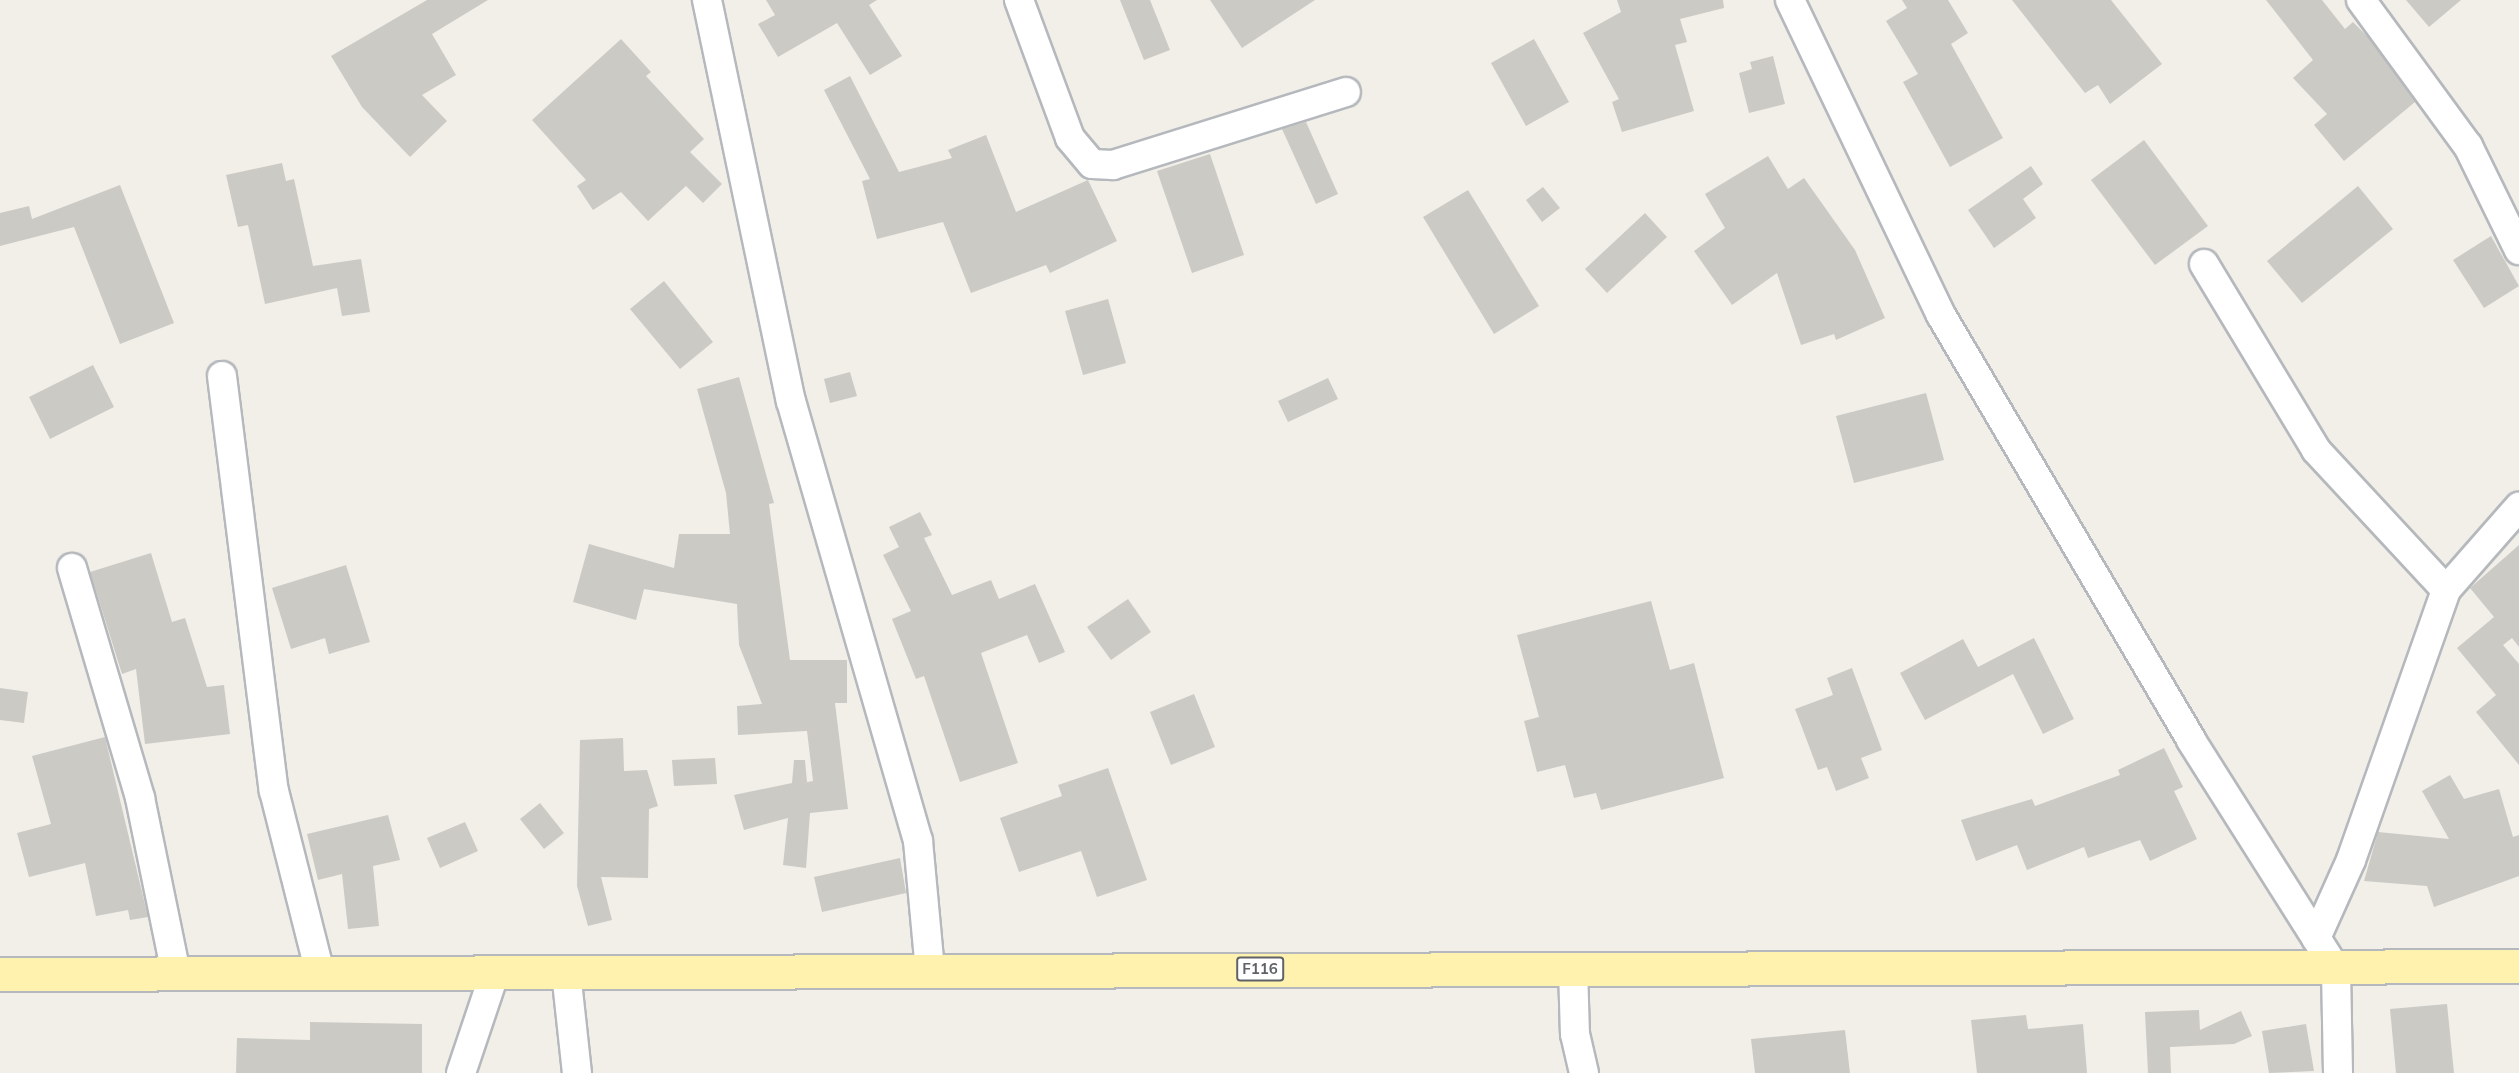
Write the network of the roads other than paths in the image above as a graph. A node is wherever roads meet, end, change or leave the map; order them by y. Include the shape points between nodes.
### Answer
1 (707, 0) edge
2 (1019, 0) edge
3 (1790, 0) edge
4 (2361, 0) edge
5 (1346, 92) dead end
6 (2519, 250) edge
7 (2204, 264) dead end
8 (222, 376) dead end
9 (2519, 507) edge
10 (72, 568) dead end
11 (2446, 590) junction
12 (2316, 938) junction
13 (2519, 966) edge
14 (1573, 968) junction
15 (2336, 969) junction
16 (930, 971) junction
17 (495, 972) junction
18 (566, 972) junction
19 (176, 973) junction
20 (320, 973) junction
21 (0, 974) edge
22 (461, 1073) edge
23 (577, 1073) edge
24 (1584, 1073) edge
25 (2338, 1073) edge

1 - 16 street via 790,401 918,841
2 - 5 street via 1070,138 1092,164 1113,165
3 - 12 street via 1941,315 2191,740
4 - 6 street via 2468,146
7 - 11 street via 2316,450
8 - 20 street via 274,791
9 - 11 street
10 - 19 street via 140,798
11 - 12 street via 2351,860
12 - 15 street
13 - 15 main road, F116
14 - 15 main road, F116
14 - 16 main road, F116
14 - 24 street via 1575,1035
15 - 25 street
16 - 18 main road, F116
17 - 18 main road, F116
17 - 20 main road, F116
17 - 22 street
18 - 23 street
19 - 20 main road, F116
19 - 21 main road, F116

